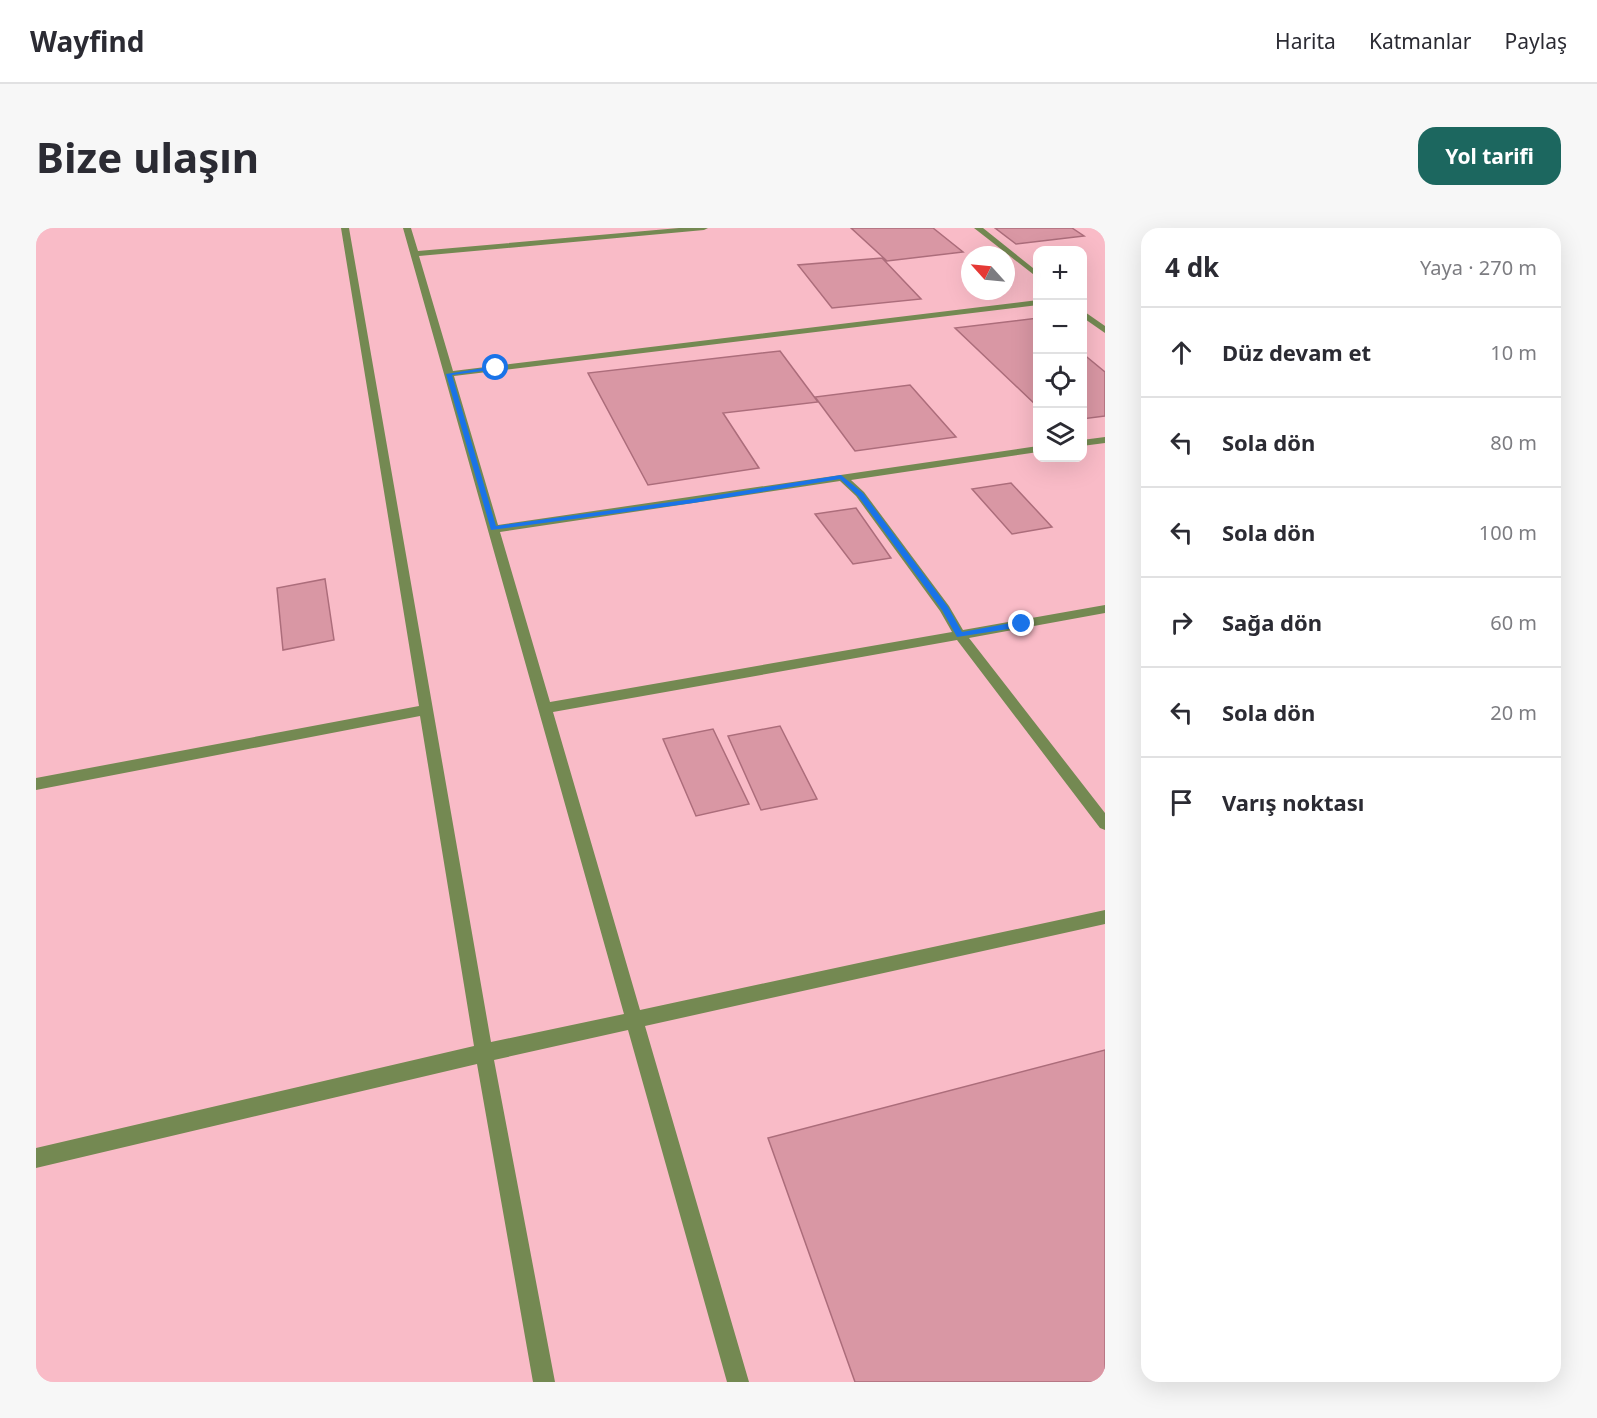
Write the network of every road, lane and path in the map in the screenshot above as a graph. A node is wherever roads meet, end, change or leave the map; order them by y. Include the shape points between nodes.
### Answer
1 (345, 228) edge
2 (407, 228) edge
3 (704, 228) edge
4 (978, 228) edge
5 (414, 254) junction
6 (1033, 272) edge
7 (1033, 303) edge
8 (1087, 315) edge
9 (1105, 330) edge
10 (449, 374) junction
11 (1105, 440) edge
12 (1087, 442) edge
13 (1033, 451) edge
14 (841, 477) junction
15 (493, 529) junction
16 (1105, 609) edge
17 (960, 635) junction
18 (545, 708) junction
19 (428, 710) junction
20 (36, 784) edge
21 (1105, 824) edge
22 (1105, 917) edge
23 (634, 1021) junction
24 (484, 1053) junction
25 (36, 1158) edge
26 (544, 1382) edge
27 (738, 1382) edge

1 - 19 street
2 - 5 street
3 - 5 street
4 - 6 street
5 - 10 street
7 - 10 street
8 - 9 street
10 - 15 street
11 - 12 street
13 - 14 street
14 - 15 street
14 - 17 street via 860,494
15 - 18 street
16 - 17 street
17 - 18 street
17 - 21 street
18 - 23 street
19 - 20 street
19 - 24 street
22 - 23 street
23 - 24 street
23 - 27 street
24 - 25 street
24 - 26 street

